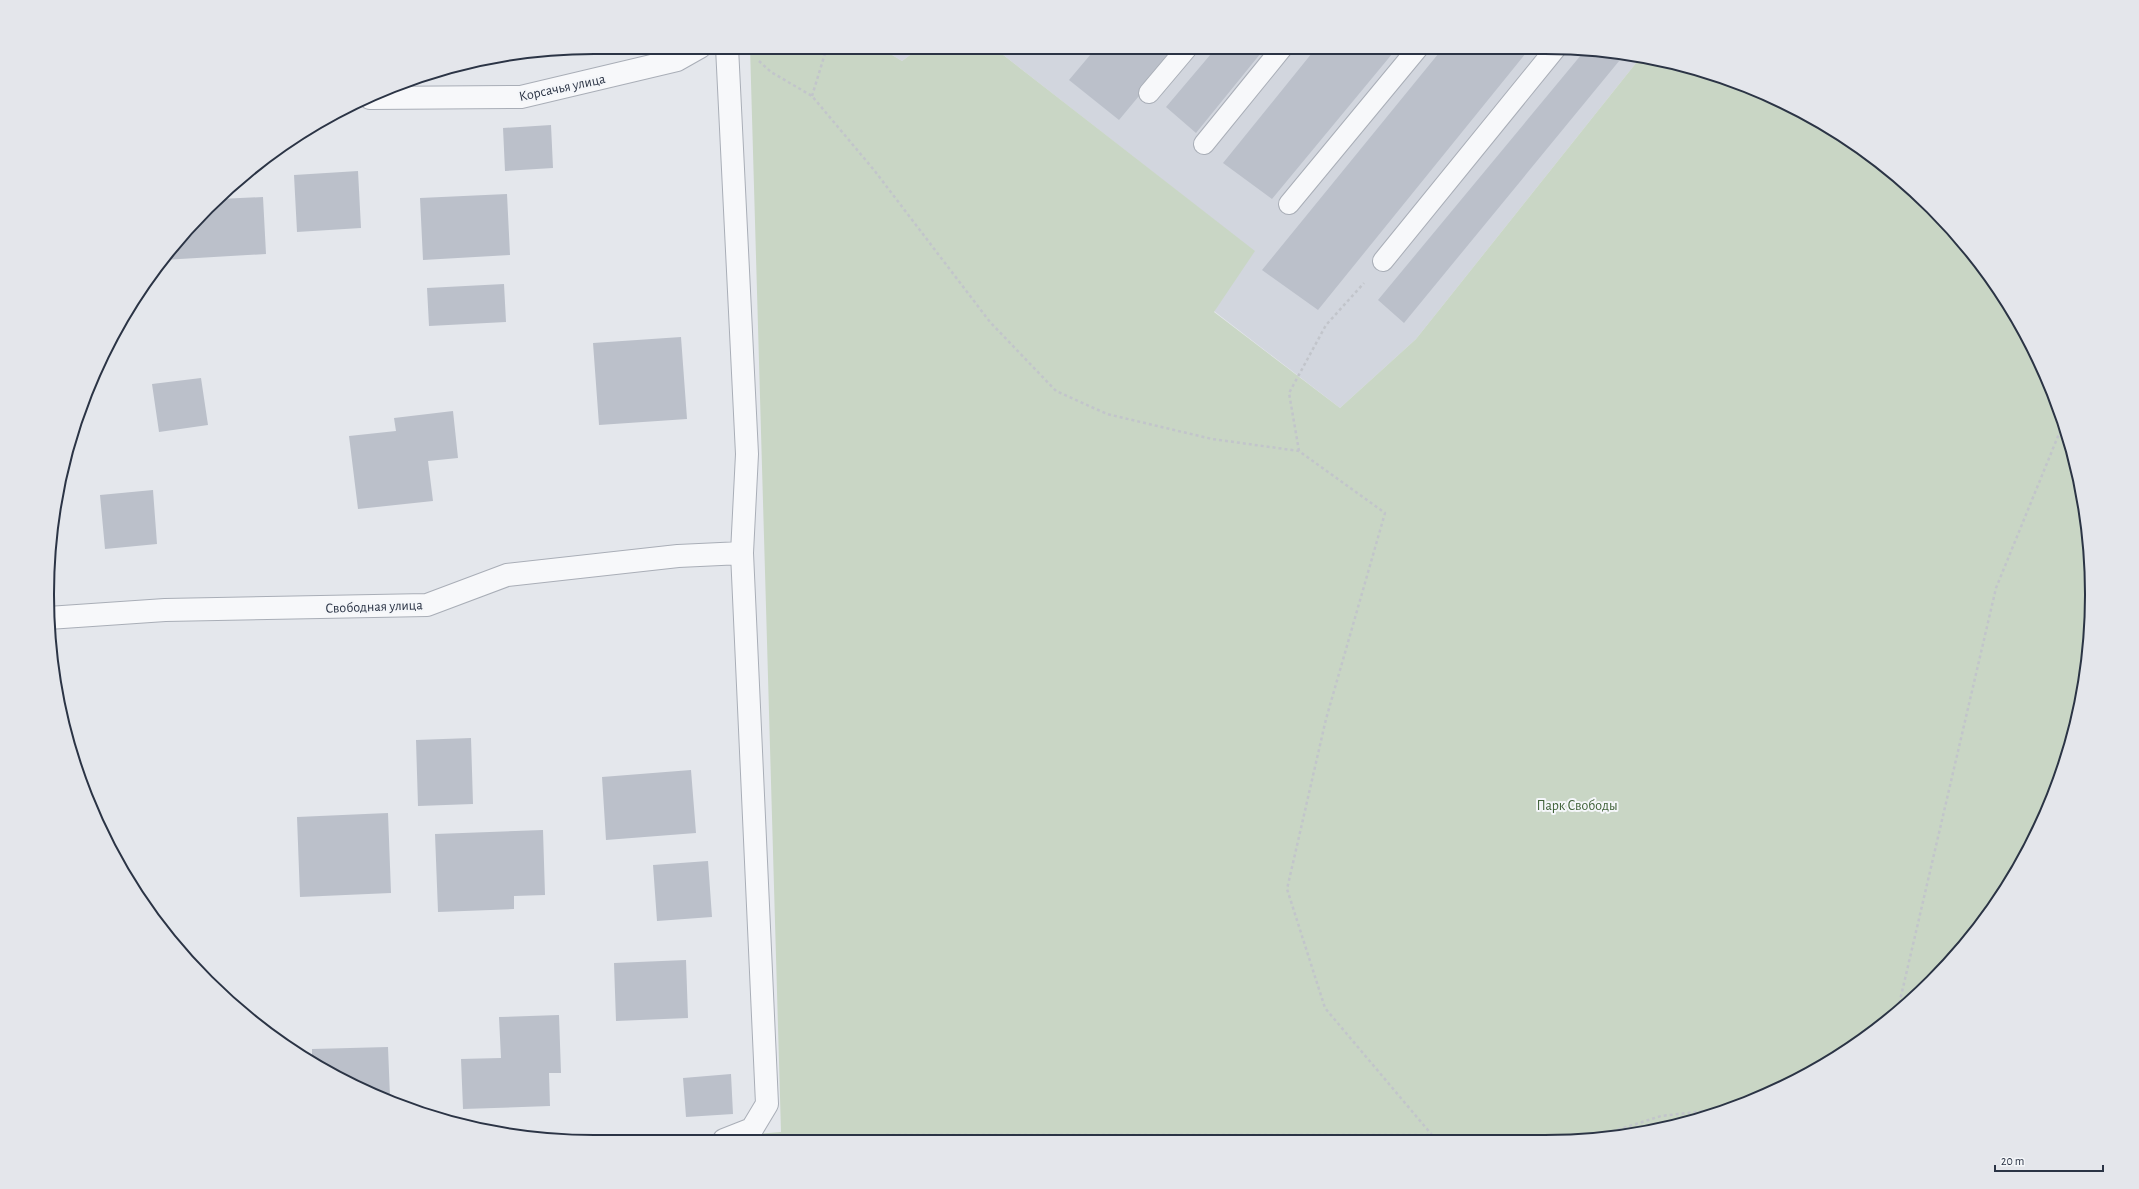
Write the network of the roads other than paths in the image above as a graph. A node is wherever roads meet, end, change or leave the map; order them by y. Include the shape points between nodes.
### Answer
1 (687, 54) edge
2 (727, 54) edge
3 (1182, 54) edge
4 (1277, 54) edge
5 (1413, 54) edge
6 (1551, 54) edge
7 (1149, 93) dead end
8 (382, 98) edge
9 (1204, 144) dead end
10 (1289, 204) dead end
11 (1383, 261) road end
12 (742, 553) junction
13 (55, 618) edge
14 (737, 1135) edge

1 - 8 street, Корсачья улица via 676,60 521,97
2 - 12 street via 747,454
3 - 7 lane
4 - 9 lane
5 - 10 lane
6 - 11 lane
12 - 13 street, Свободная улица via 678,556 508,575 427,605 165,610
12 - 14 street via 767,1104 752,1129

